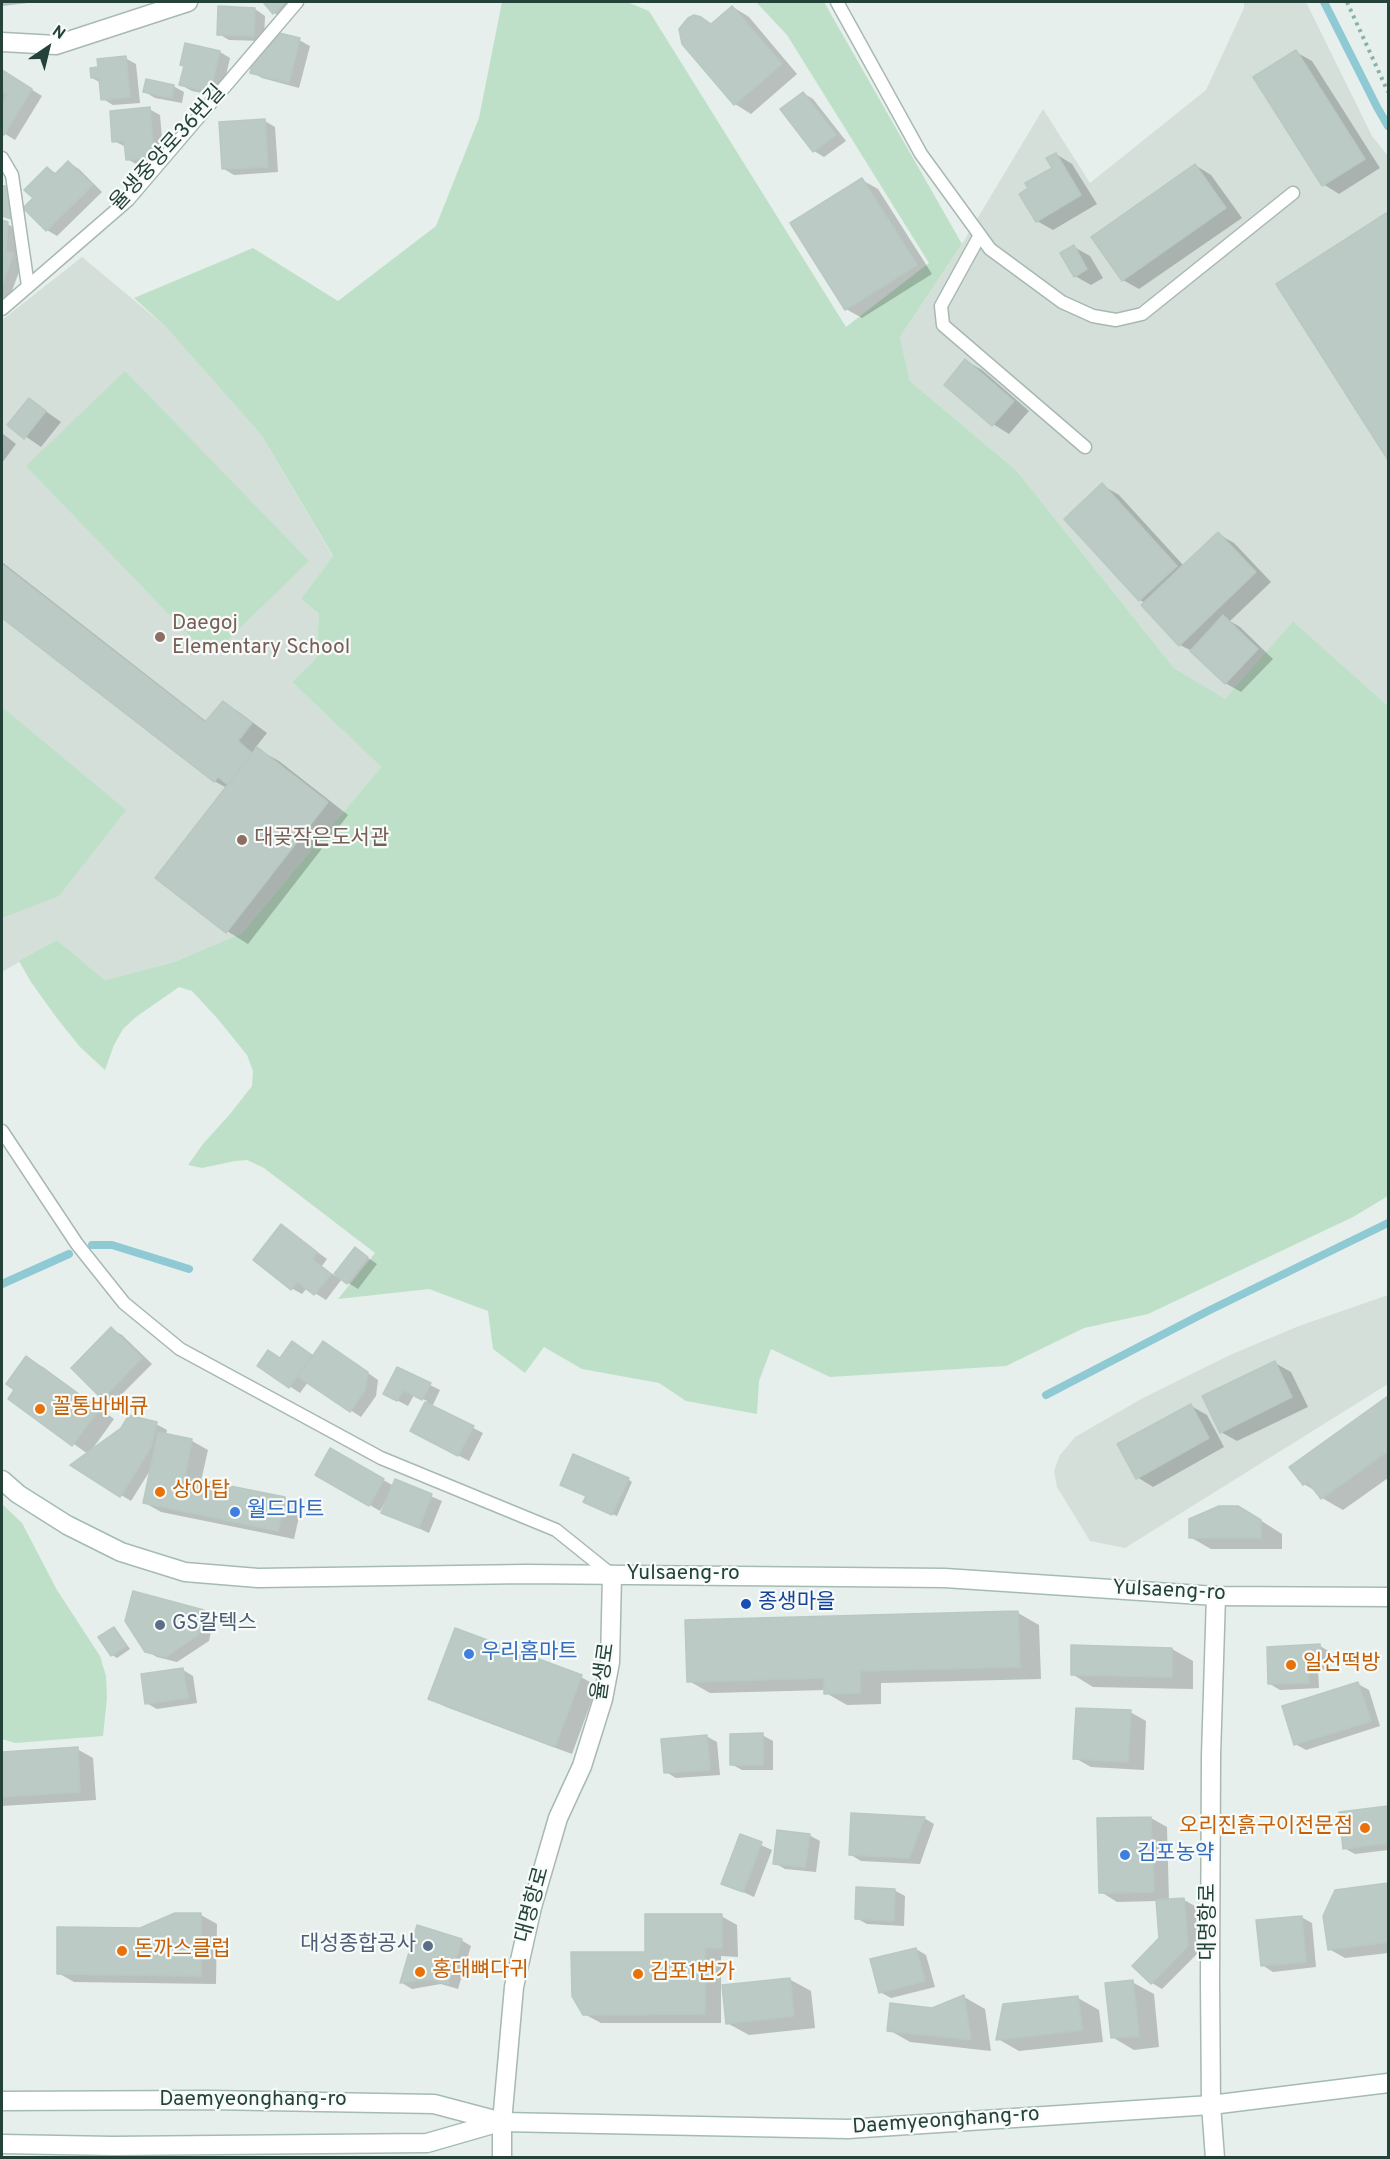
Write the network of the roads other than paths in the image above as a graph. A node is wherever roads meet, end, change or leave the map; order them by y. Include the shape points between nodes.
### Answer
1 (188, 2) edge
2 (297, 2) edge
3 (837, 2) edge
4 (2, 42) edge
5 (2, 158) edge
6 (1293, 193) dead end
7 (980, 235) junction
8 (28, 286) junction
9 (2, 309) edge
10 (1085, 447) dead end
11 (2, 1131) edge
12 (2, 1480) edge
13 (612, 1575) junction
14 (1216, 1596) junction
15 (1389, 1597) edge
16 (582, 1766) joint
17 (1389, 2083) edge
18 (2, 2101) edge
19 (1212, 2105) junction
20 (502, 2122) junction
21 (2, 2144) edge
22 (502, 2157) edge
23 (1215, 2157) edge

1 - 4 street via 56,45
2 - 8 lane, 율생중앙로36번길 via 128,200
3 - 7 lane via 921,154
5 - 8 lane via 12,175
6 - 7 lane via 1142,314 1116,321 1062,302 990,249
7 - 10 lane via 941,306 943,325
8 - 9 lane, 율생중앙로36번길
11 - 13 lane via 78,1244 124,1303 180,1348 381,1458 556,1530
12 - 13 street, Yulsaeng-ro via 67,1526 121,1552 185,1572 258,1578
13 - 14 street, Yulsaeng-ro via 945,1578
13 - 16 street, 율생로 via 610,1662
14 - 15 street, Yulsaeng-ro
14 - 19 street, 대명항로 via 1211,1756
16 - 20 street, 대명항로 via 558,1818 514,1987
17 - 19 street, Daemyeonghang-ro
18 - 20 street, Daemyeonghang-ro via 434,2104
19 - 20 street, Daemyeonghang-ro via 848,2129
19 - 23 street, 대명항로
20 - 21 street, Daemyeonghang-ro via 427,2143
20 - 22 street, 대명항로

